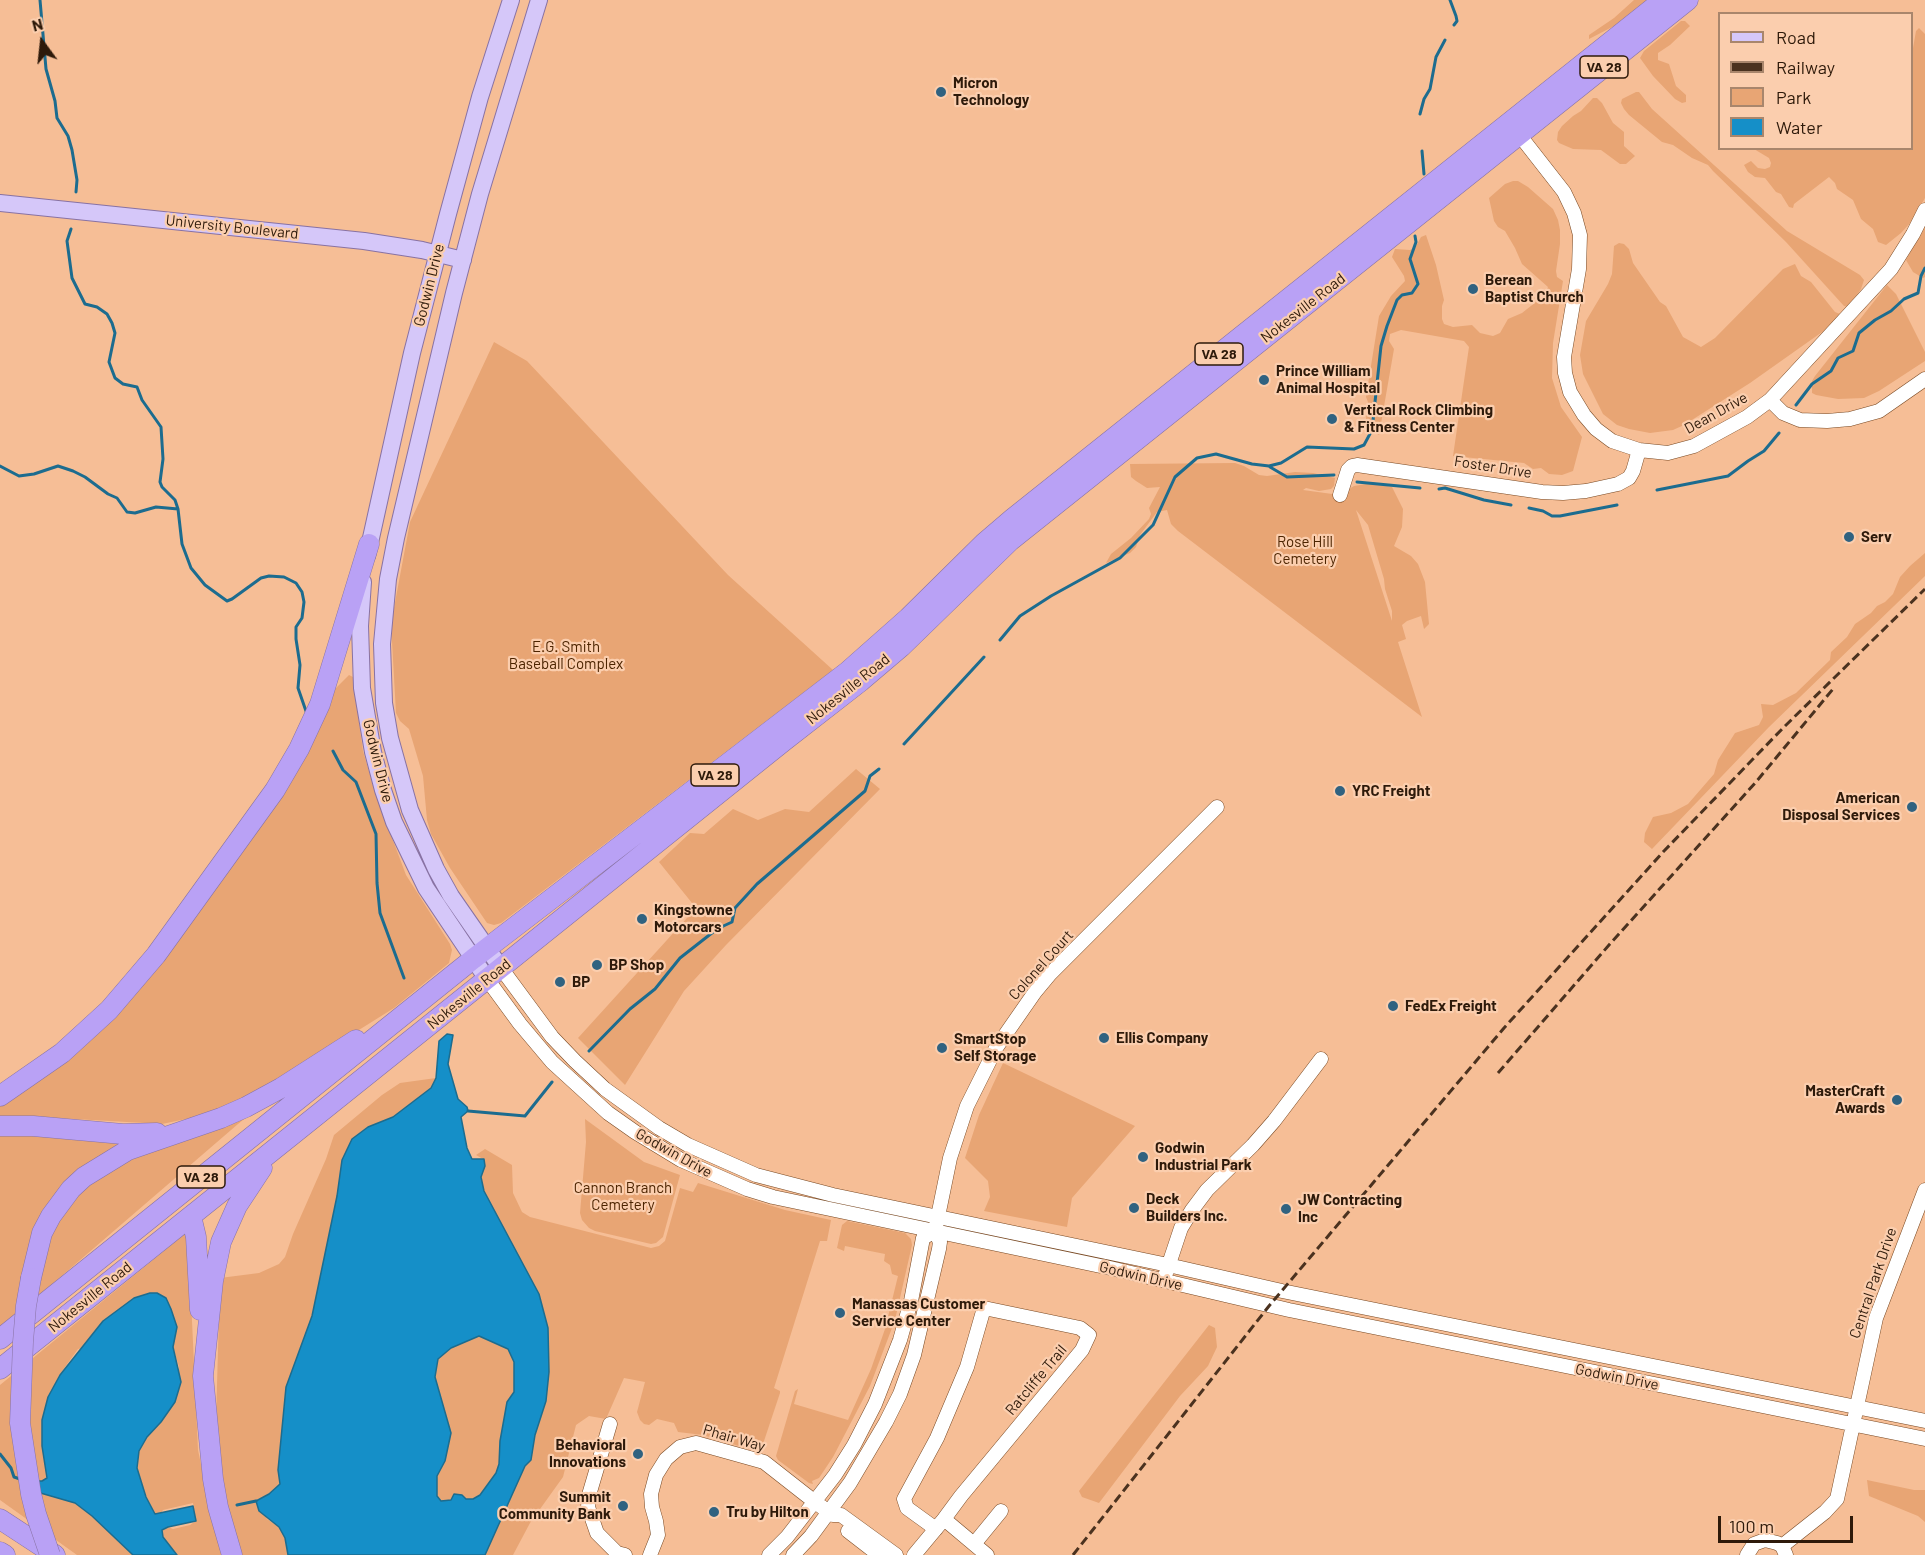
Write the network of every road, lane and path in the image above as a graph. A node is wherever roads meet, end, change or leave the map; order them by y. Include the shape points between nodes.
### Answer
1 (511, 0) edge
2 (538, 0) edge
3 (1663, 0) edge
4 (1689, 0) edge
5 (1515, 128) junction
6 (0, 203) edge
7 (1925, 210) edge
8 (437, 254) junction
9 (463, 260) junction
10 (1925, 379) edge
11 (1770, 400) junction
12 (1639, 450) junction
13 (1340, 495) dead end
14 (369, 544) junction
15 (1217, 807) dead end
16 (481, 954) junction
17 (494, 974) junction
18 (402, 1016) junction
19 (1321, 1059) dead end
20 (0, 1096) edge
21 (0, 1126) edge
22 (189, 1128) junction
23 (298, 1131) junction
24 (688, 1145) junction
25 (681, 1160) junction
26 (1925, 1190) edge
27 (192, 1216) junction
28 (938, 1216) junction
29 (935, 1231) junction
30 (1168, 1265) junction
31 (1164, 1281) junction
32 (0, 1339) edge
33 (0, 1369) edge
34 (203, 1376) junction
35 (1857, 1408) junction
36 (1925, 1421) edge
37 (610, 1424) dead end
38 (1854, 1425) junction
39 (1925, 1439) edge
40 (815, 1502) junction
41 (1001, 1511) dead end
42 (831, 1513) junction
43 (0, 1519) edge
44 (940, 1524) junction
45 (974, 1544) junction
46 (1784, 1551) edge
47 (0, 1552) edge
48 (5, 1555) edge
49 (52, 1555) edge
50 (232, 1555) edge
51 (625, 1555) edge
52 (650, 1555) edge
53 (769, 1555) edge
54 (793, 1555) edge
55 (879, 1555) edge
56 (896, 1555) edge
57 (914, 1555) edge
58 (987, 1555) edge
59 (1747, 1555) edge

1 - 8 main road, Godwin Drive
2 - 9 main road, Godwin Drive
3 - 5 highway, Nokesville Road / VA 28
4 - 5 highway, Nokesville Road / VA 28
5 - 12 street, Dean Drive via 1567,198 1580,235 1579,269 1564,357 1570,392 1596,429 1612,441
5 - 16 highway, Nokesville Road / VA 28 via 1012,519 847,672
5 - 17 highway, Nokesville Road / VA 28 via 1011,541 861,681
6 - 8 main road, University Boulevard via 352,240
7 - 11 street via 1891,269
8 - 9 main road, University Boulevard
8 - 14 main road, Godwin Drive
9 - 16 main road, Godwin Drive via 390,569 382,674 390,738 414,823
10 - 11 street, Dean Drive via 1879,411 1850,419 1800,420 1783,413
11 - 12 street, Dean Drive via 1694,446 1668,453
12 - 13 street, Foster Drive via 1629,478 1586,491 1542,492 1358,465 1348,470
14 - 16 main road, Godwin Drive via 360,608 360,651 364,700 383,790 426,888
14 - 20 highway via 320,704 275,790 156,955 109,1010 62,1053
15 - 28 street, Colonel Court via 1050,974 1011,1026 961,1123
16 - 17 main road, Godwin Drive
16 - 18 highway, Nokesville Road / VA 28
17 - 23 highway, Nokesville Road / VA 28
17 - 24 street, Godwin Drive via 575,1061 629,1108
17 - 25 street, Godwin Drive via 528,1035 574,1083 608,1113
18 - 22 highway via 263,1098
18 - 32 highway, Nokesville Road / VA 28
19 - 30 street via 1274,1121 1192,1210
21 - 22 highway via 139,1134
22 - 49 highway, bridge via 128,1150 97,1167 65,1196 42,1233 31,1278 23,1342 20,1423 31,1494
23 - 27 highway, Nokesville Road / VA 28
23 - 34 highway via 255,1177 224,1233 213,1281
24 - 25 street
24 - 28 street, Godwin Drive via 782,1183
25 - 29 street, Godwin Drive via 773,1197
26 - 35 street, Central Park Drive via 1876,1318
27 - 33 highway, Nokesville Road / VA 28
27 - 34 highway
28 - 29 street, Colonel Court
28 - 30 street, Godwin Drive
29 - 31 street, Godwin Drive
29 - 40 street via 923,1238 900,1340 875,1404 855,1445
29 - 42 street via 939,1249 914,1355 880,1432
30 - 31 street
30 - 35 street, Godwin Drive via 1312,1298
31 - 38 street, Godwin Drive
34 - 50 highway via 214,1488
35 - 36 street, Godwin Drive
35 - 38 street, Central Park Drive
37 - 51 street via 588,1507 597,1533
38 - 39 street, Godwin Drive
38 - 46 street, Central Park Drive via 1837,1499
40 - 42 street, Phair Way
40 - 52 street, Phair Way via 764,1462 696,1443 680,1447 656,1475 651,1494 658,1535
40 - 53 street
41 - 45 street
42 - 54 street
42 - 55 street via 836,1523
42 - 56 street via 841,1515
43 - 49 highway
44 - 44 street, Ratcliffe Trail via 1083,1350 1089,1335 1080,1328 984,1308 967,1366 937,1438 904,1499 907,1508
44 - 45 street
44 - 57 street, Ratcliffe Trail
45 - 58 street
46 - 59 street via 1771,1540 1759,1541
47 - 48 highway

